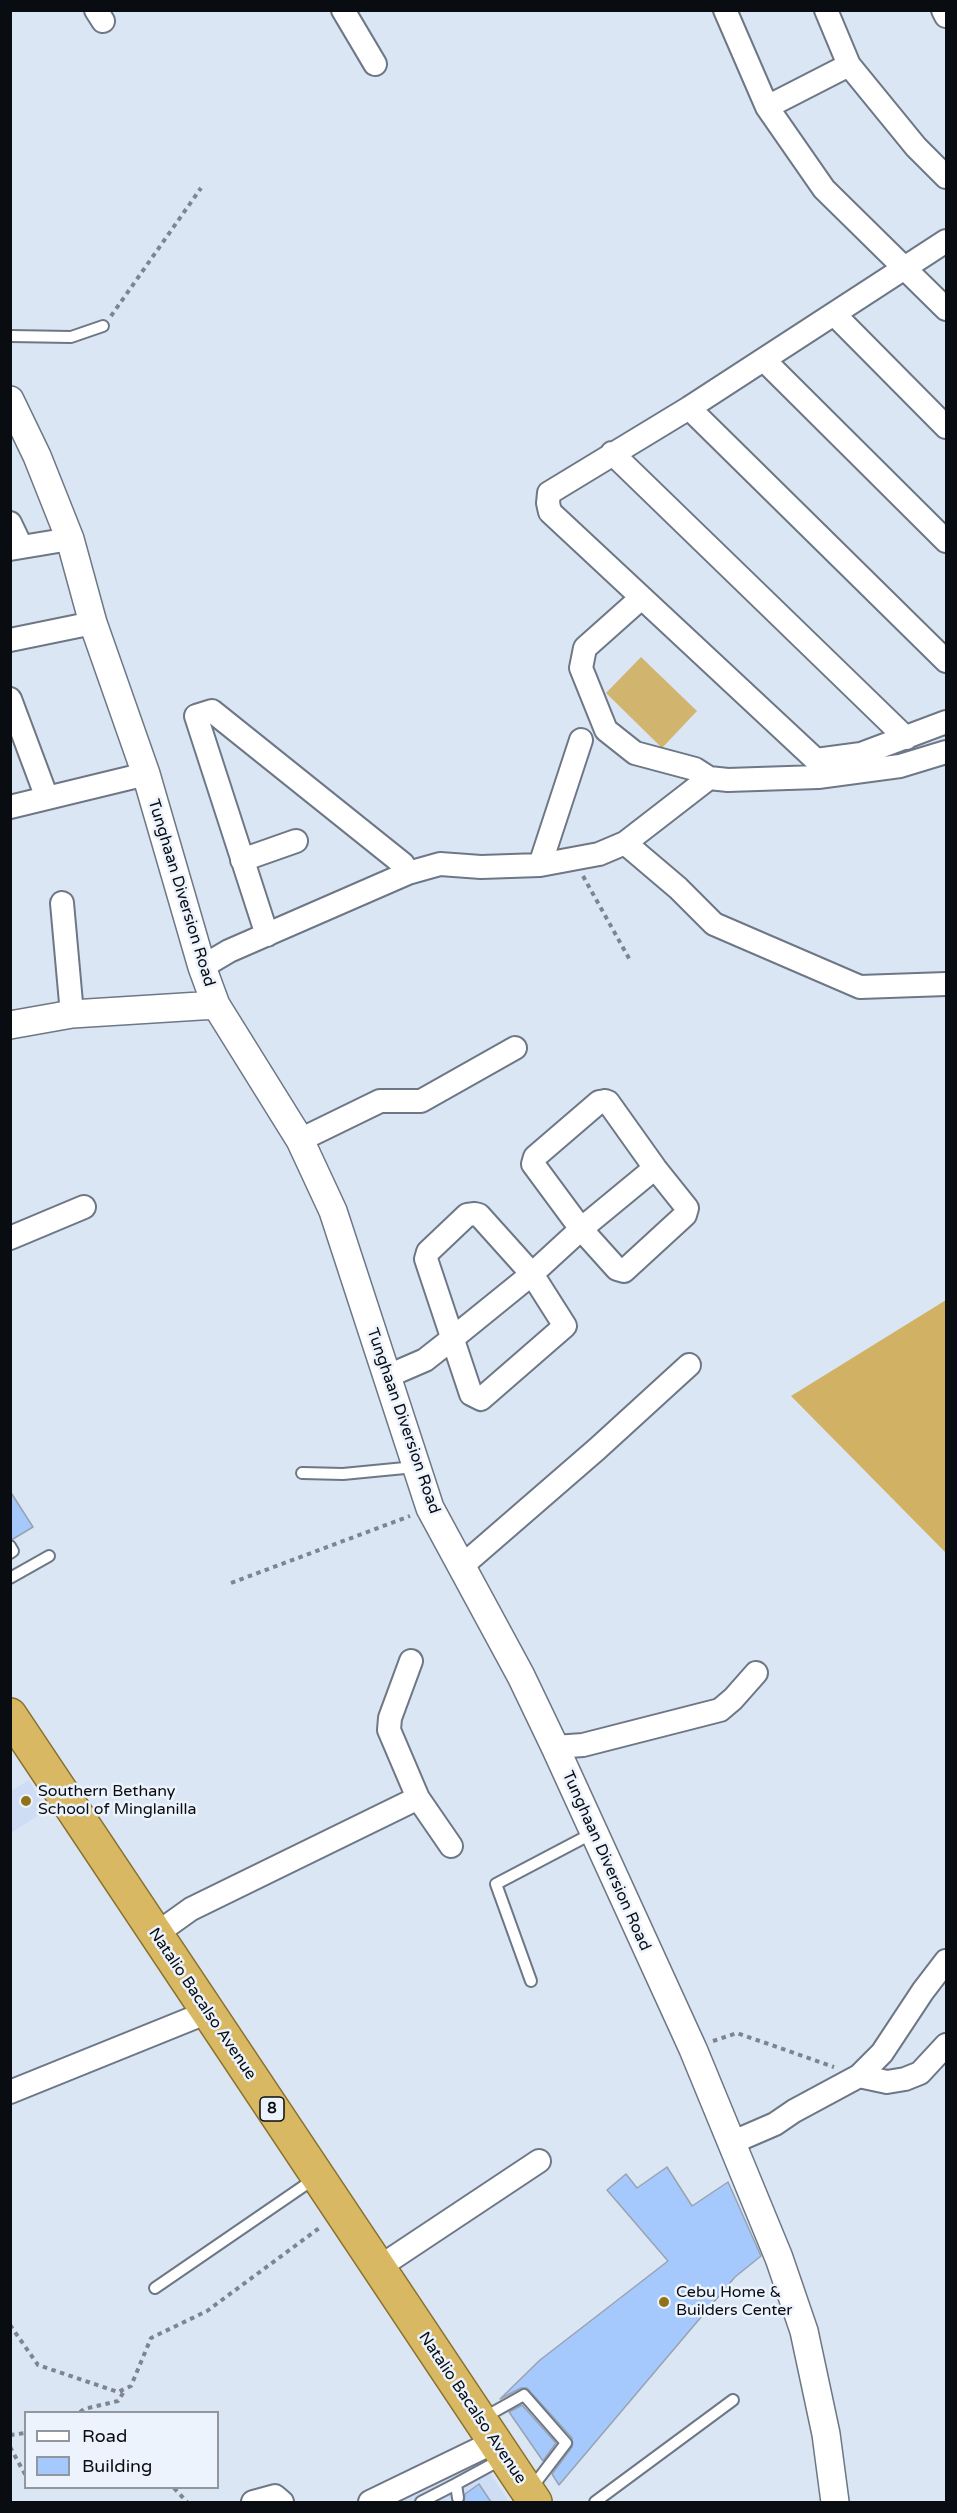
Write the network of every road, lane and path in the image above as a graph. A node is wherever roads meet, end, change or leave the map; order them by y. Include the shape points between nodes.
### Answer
1 (343, 10) edge
2 (724, 10) edge
3 (826, 10) edge
4 (943, 10) edge
5 (946, 16) edge
6 (375, 64) dead end
7 (849, 65) junction
8 (766, 107) junction
9 (946, 177) edge
10 (201, 188) dead end
11 (946, 241) edge
12 (906, 268) junction
13 (946, 309) edge
14 (834, 314) junction
15 (103, 326) joint
16 (10, 336) edge
17 (764, 360) junction
18 (10, 400) edge
19 (689, 408) junction
20 (946, 427) edge
21 (612, 453) junction
22 (10, 523) edge
23 (70, 539) junction
24 (946, 541) edge
25 (16, 548) edge
26 (640, 599) junction
27 (93, 623) junction
28 (10, 640) edge
29 (946, 661) edge
30 (10, 699) edge
31 (946, 722) edge
32 (906, 738) junction
33 (581, 740) dead end
34 (946, 752) edge
35 (146, 774) junction
36 (709, 778) junction
37 (47, 798) junction
38 (10, 807) edge
39 (296, 841) dead end
40 (625, 843) junction
41 (574, 860) junction
42 (242, 861) junction
43 (540, 865) junction
44 (408, 873) junction
45 (62, 903) dead end
46 (267, 935) junction
47 (631, 962) dead end
48 (202, 967) junction
49 (946, 984) edge
50 (216, 1005) junction
51 (72, 1014) junction
52 (10, 1026) edge
53 (515, 1048) dead end
54 (300, 1140) junction
55 (655, 1168) junction
56 (84, 1207) dead end
57 (581, 1229) junction
58 (10, 1238) edge
59 (532, 1275) junction
60 (453, 1338) junction
61 (689, 1365) dead end
62 (388, 1377) junction
63 (416, 1467) junction
64 (302, 1473) dead end
65 (430, 1508) junction
66 (10, 1546) edge
67 (10, 1553) edge
68 (49, 1556) dead end
69 (462, 1566) junction
70 (10, 1578) edge
71 (231, 1583) dead end
72 (411, 1661) dead end
73 (756, 1672) dead end
74 (10, 1715) edge
75 (555, 1748) junction
76 (418, 1798) junction
77 (593, 1833) junction
78 (451, 1846) dead end
79 (156, 1934) junction
80 (946, 1961) edge
81 (531, 1981) dead end
82 (208, 2012) junction
83 (946, 2045) edge
84 (693, 2049) junction
85 (859, 2076) junction
86 (10, 2092) edge
87 (731, 2143) junction
88 (539, 2161) dead end
89 (317, 2177) junction
90 (340, 2212) junction
91 (378, 2268) junction
92 (155, 2288) dead end
93 (10, 2325) edge
94 (12, 2332) edge
95 (126, 2388) junction
96 (733, 2400) dead end
97 (81, 2411) edge
98 (493, 2440) junction
99 (10, 2447) edge
100 (24, 2472) edge
101 (456, 2484) junction
102 (176, 2489) edge
103 (458, 2499) dead end
104 (534, 2500) edge
105 (187, 2502) edge
106 (253, 2502) edge
107 (282, 2502) edge
108 (370, 2502) edge
109 (421, 2502) edge
110 (595, 2502) edge
111 (835, 2502) edge

1 - 6 street
2 - 8 street
3 - 7 street
4 - 5 street
7 - 8 street
7 - 9 street via 916,147
8 - 12 street via 824,189
10 - 15 path
11 - 12 street
12 - 13 street
12 - 14 street
14 - 17 street
14 - 20 street
15 - 16 lane via 71,337
17 - 19 street
17 - 24 street
18 - 23 street, Tunghaan Diversion Road
19 - 21 street
19 - 29 street
21 - 26 street via 549,493 548,503 550,512
21 - 32 street
22 - 25 street
23 - 25 street
23 - 27 street, Tunghaan Diversion Road
26 - 32 street via 816,760 861,754
26 - 36 street via 585,648 580,668 606,730 635,753 695,769
27 - 28 street
27 - 35 street, Tunghaan Diversion Road
30 - 37 street
31 - 32 street
33 - 43 street
34 - 36 street via 900,766 818,777
35 - 37 street
35 - 48 street, Tunghaan Diversion Road
36 - 40 street
37 - 38 street
39 - 42 street
40 - 41 street
40 - 49 street via 714,924 860,987
41 - 43 street
41 - 47 path
42 - 44 street via 196,716 212,711 403,864
42 - 46 street
43 - 44 street via 440,864
44 - 46 street
45 - 51 street
46 - 48 street
48 - 50 street, Tunghaan Diversion Road
50 - 51 street
50 - 54 street, Tunghaan Diversion Road
51 - 52 street
53 - 54 street via 421,1101 380,1101
54 - 62 street, Tunghaan Diversion Road via 333,1211
55 - 57 street
55 - 57 street via 687,1211 624,1271 617,1269
55 - 57 street via 608,1102 599,1102 533,1161 534,1168
56 - 58 street
57 - 59 street
59 - 60 street
59 - 60 street via 479,1215 467,1215 428,1252 426,1259
59 - 60 street via 565,1326 481,1399 471,1394
60 - 62 street via 425,1360
61 - 69 street
62 - 63 street, Tunghaan Diversion Road
63 - 64 lane via 343,1474
63 - 65 street, Tunghaan Diversion Road
65 - 69 street, Tunghaan Diversion Road
65 - 71 path
66 - 67 lane
68 - 70 lane
69 - 75 street, Tunghaan Diversion Road
72 - 76 street via 389,1724
73 - 75 street via 720,1710 583,1745
74 - 79 highway, Natalio Bacalso Avenue / 8
75 - 77 street, Tunghaan Diversion Road
76 - 78 street
76 - 79 street via 191,1909
77 - 81 lane via 496,1884
77 - 84 street, Tunghaan Diversion Road
79 - 82 highway, Natalio Bacalso Avenue / 8
80 - 85 street via 882,2054
82 - 86 street
82 - 89 highway, Natalio Bacalso Avenue / 8
83 - 85 street via 920,2073 905,2079 887,2082
84 - 85 path via 737,2033
84 - 87 street, Tunghaan Diversion Road
85 - 87 street via 775,2124
87 - 111 street, Tunghaan Diversion Road via 779,2258 804,2331 826,2434
88 - 91 street
89 - 90 highway, Natalio Bacalso Avenue / 8
89 - 92 lane
90 - 91 highway, Natalio Bacalso Avenue / 8
90 - 95 path via 207,2311 151,2338 131,2386
91 - 98 highway, Natalio Bacalso Avenue / 8
93 - 94 path
94 - 95 path via 38,2365 118,2392
95 - 97 path via 118,2401
96 - 110 lane
98 - 101 lane
98 - 104 highway, Natalio Bacalso Avenue / 8
98 - 104 lane via 524,2395 566,2444
98 - 108 street
99 - 100 path
101 - 103 lane
101 - 109 lane
102 - 105 path
106 - 107 street via 275,2496

